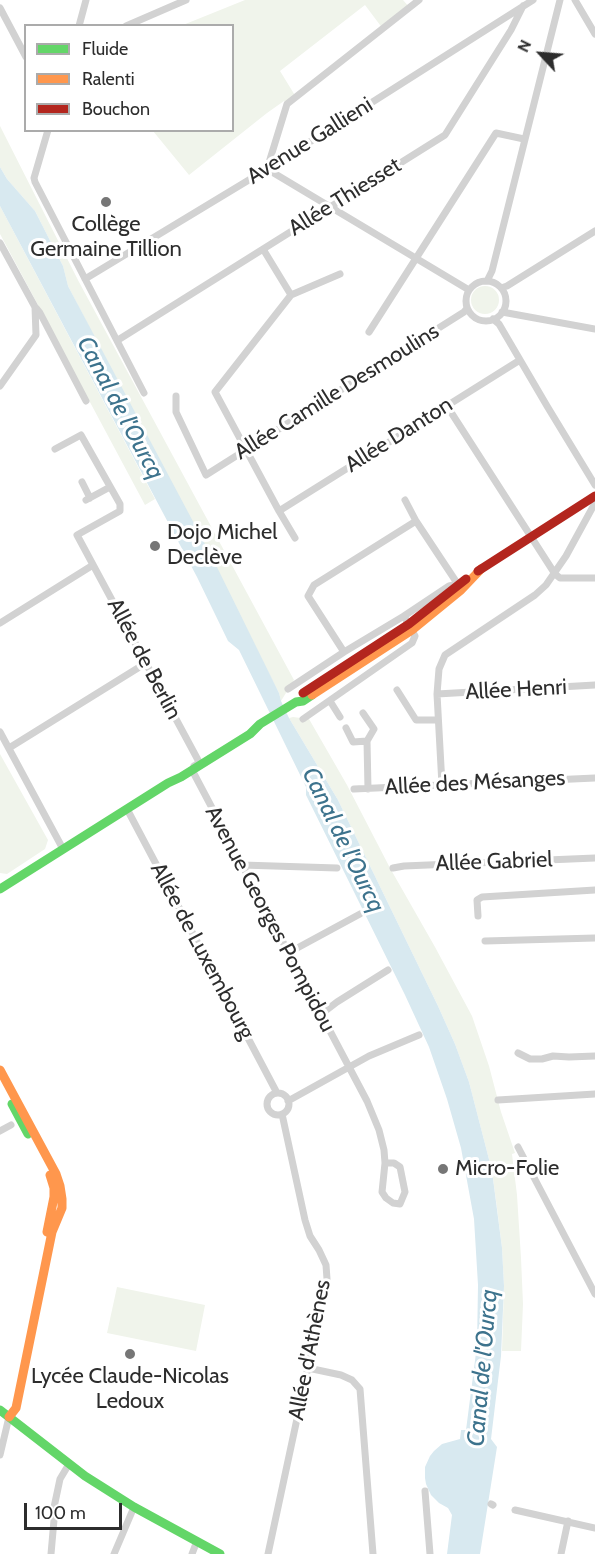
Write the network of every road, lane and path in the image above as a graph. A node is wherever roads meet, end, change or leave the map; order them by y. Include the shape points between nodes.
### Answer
1 (86, 0) edge
2 (186, 0) edge
3 (419, 0) edge
4 (533, 0) edge
5 (560, 0) edge
6 (574, 0) edge
7 (523, 6) junction
8 (0, 8) edge
9 (80, 24) edge
10 (131, 24) edge
11 (595, 34) edge
12 (24, 53) edge
13 (47, 132) edge
14 (524, 139) junction
15 (267, 169) junction
16 (330, 206) junction
17 (595, 231) edge
18 (0, 243) edge
19 (263, 249) junction
20 (416, 258) junction
21 (340, 274) dead end
22 (86, 279) junction
23 (488, 281) junction
24 (501, 288) junction
25 (469, 290) junction
26 (291, 295) junction
27 (35, 307) junction
28 (467, 308) junction
29 (502, 312) junction
30 (493, 319) junction
31 (595, 329) edge
32 (369, 332) dead end
33 (118, 340) junction
34 (520, 360) junction
35 (0, 386) edge
36 (144, 393) dead end
37 (176, 396) dead end
38 (86, 401) dead end
39 (447, 406) junction
40 (55, 449) dead end
41 (246, 450) junction
42 (82, 482) dead end
43 (595, 485) edge
44 (110, 487) junction
45 (595, 496) edge
46 (405, 500) dead end
47 (595, 503) edge
48 (279, 511) junction
49 (592, 514) edge
50 (416, 521) junction
51 (295, 538) dead end
52 (531, 538) junction
53 (93, 565) junction
54 (555, 574) junction
55 (595, 578) edge
56 (459, 587) junction
57 (0, 623) edge
58 (408, 623) junction
59 (344, 652) junction
60 (146, 663) junction
61 (595, 685) edge
62 (288, 689) dead end
63 (397, 690) dead end
64 (437, 694) junction
65 (330, 701) junction
66 (363, 713) dead end
67 (340, 717) dead end
68 (303, 719) dead end
69 (438, 720) junction
70 (262, 723) junction
71 (346, 728) dead end
72 (0, 732) edge
73 (367, 741) junction
74 (9, 748) junction
75 (198, 760) junction
76 (192, 770) junction
77 (181, 777) junction
78 (595, 778) edge
79 (168, 783) junction
80 (442, 785) junction
81 (354, 789) dead end
82 (368, 789) junction
83 (127, 809) junction
84 (63, 849) junction
85 (595, 858) edge
86 (242, 865) junction
87 (338, 868) dead end
88 (393, 868) dead end
89 (0, 889) edge
90 (595, 890) edge
91 (360, 914) dead end
92 (478, 916) dead end
93 (595, 938) edge
94 (485, 942) dead end
95 (288, 953) junction
96 (388, 970) dead end
97 (320, 1015) junction
98 (419, 1035) dead end
99 (518, 1053) dead end
100 (595, 1056) edge
101 (348, 1067) junction
102 (0, 1070) edge
103 (0, 1079) edge
104 (277, 1093) junction
105 (595, 1094) edge
106 (498, 1100) dead end
107 (288, 1101) junction
108 (282, 1114) junction
109 (11, 1125) dead end
110 (0, 1131) edge
111 (518, 1148) dead end
112 (385, 1163) junction
113 (595, 1294) edge
114 (308, 1368) junction
115 (0, 1410) edge
116 (9, 1417) junction
117 (0, 1455) edge
118 (69, 1464) junction
119 (425, 1491) dead end
120 (134, 1507) junction
121 (515, 1510) dead end
122 (568, 1521) junction
123 (595, 1528) edge
124 (197, 1541) junction
125 (51, 1554) edge
126 (114, 1554) edge
127 (192, 1554) edge
128 (220, 1554) edge
129 (268, 1554) edge
130 (373, 1554) edge
131 (430, 1554) edge
132 (561, 1554) edge

1 - 9 street
2 - 10 street
3 - 15 street via 287,104
4 - 7 street, Avenue Gallieni
5 - 14 street
6 - 11 street
7 - 15 street, Avenue Gallieni
7 - 16 street, Allée Thiesset via 445,135
8 - 12 street
13 - 22 street via 34,178
14 - 20 street via 496,133
14 - 23 street
15 - 16 street
15 - 22 street, Avenue Gallieni
16 - 19 street, Allée Thiesset
16 - 20 street
17 - 24 street
18 - 27 street
19 - 26 street
19 - 33 street, Allée Thiesset
20 - 25 street
20 - 32 street
21 - 26 street
22 - 33 street
23 - 24 street
23 - 25 street
24 - 29 street via 506,300
25 - 28 street
26 - 41 street via 215,392
27 - 35 street via 36,335
27 - 38 street
28 - 30 street via 481,320
28 - 41 street, Allée Camille Desmoulins
29 - 30 street
29 - 31 street
30 - 34 street
33 - 36 street
34 - 39 street, Allée Danton
34 - 43 street
37 - 41 street, Allée Camille Desmoulins via 176,412 206,475
39 - 48 street, Allée Danton
39 - 52 street
40 - 44 street via 81,435
41 - 48 street
42 - 44 street via 88,499
44 - 53 street, Allée de Berlin via 120,511 77,536
45 - 52 street
46 - 50 street
47 - 49 street
48 - 51 street
49 - 54 street
50 - 56 street
50 - 59 street via 314,585 308,596
52 - 54 street
52 - 56 street
53 - 57 street
53 - 60 street, Allée de Berlin
54 - 55 street via 560,578
54 - 64 street via 535,595 445,655 439,669
56 - 58 street
58 - 59 street
58 - 65 street via 416,636 412,643
58 - 70 street
59 - 62 street
60 - 74 street
60 - 75 street, Allée de Berlin
61 - 64 street, Allée Henri
63 - 69 street via 416,720
64 - 69 street
65 - 67 street
65 - 68 street
66 - 73 street via 374,729
69 - 80 street
70 - 75 street
70 - 76 street
71 - 73 street via 353,742
72 - 74 street
73 - 82 street
74 - 84 street
75 - 77 street
75 - 79 street
76 - 77 street
76 - 86 street, Avenue Georges Pompidou
77 - 79 street
78 - 80 street, Allée des Mésanges
79 - 83 street
80 - 82 street, Allée des Mésanges
81 - 82 street, Allée des Mésanges
83 - 84 street
83 - 104 street, Allée de Luxembourg
84 - 89 street
85 - 88 street, Allée Gabriel
86 - 87 street
86 - 95 street, Avenue Georges Pompidou
90 - 92 street via 482,897 477,900
91 - 95 street
93 - 94 street
95 - 97 street, Avenue Georges Pompidou
96 - 97 street
97 - 101 street, Avenue Georges Pompidou
98 - 101 street
99 - 100 street via 530,1059
101 - 107 street
101 - 112 street, Avenue Georges Pompidou via 379,1130
102 - 116 street via 56,1174 62,1198 16,1408
103 - 116 street via 54,1188
104 - 107 street
104 - 108 street via 268,1099 267,1106 271,1112
105 - 106 street
107 - 108 street
108 - 114 street, Allée d'Athènes via 305,1220 326,1265 327,1279
109 - 110 street
111 - 113 street
112 - 112 street, Avenue Georges Pompidou via 382,1192 393,1203 400,1204 405,1192 400,1167
114 - 129 street, Allée d'Athènes
114 - 130 street via 341,1375 360,1389
115 - 116 street
116 - 117 street
116 - 118 street
118 - 120 street
118 - 125 street via 60,1479 53,1512
119 - 131 street
120 - 124 street
120 - 126 street
121 - 122 street
122 - 123 street
122 - 132 street
124 - 127 street
124 - 128 street

